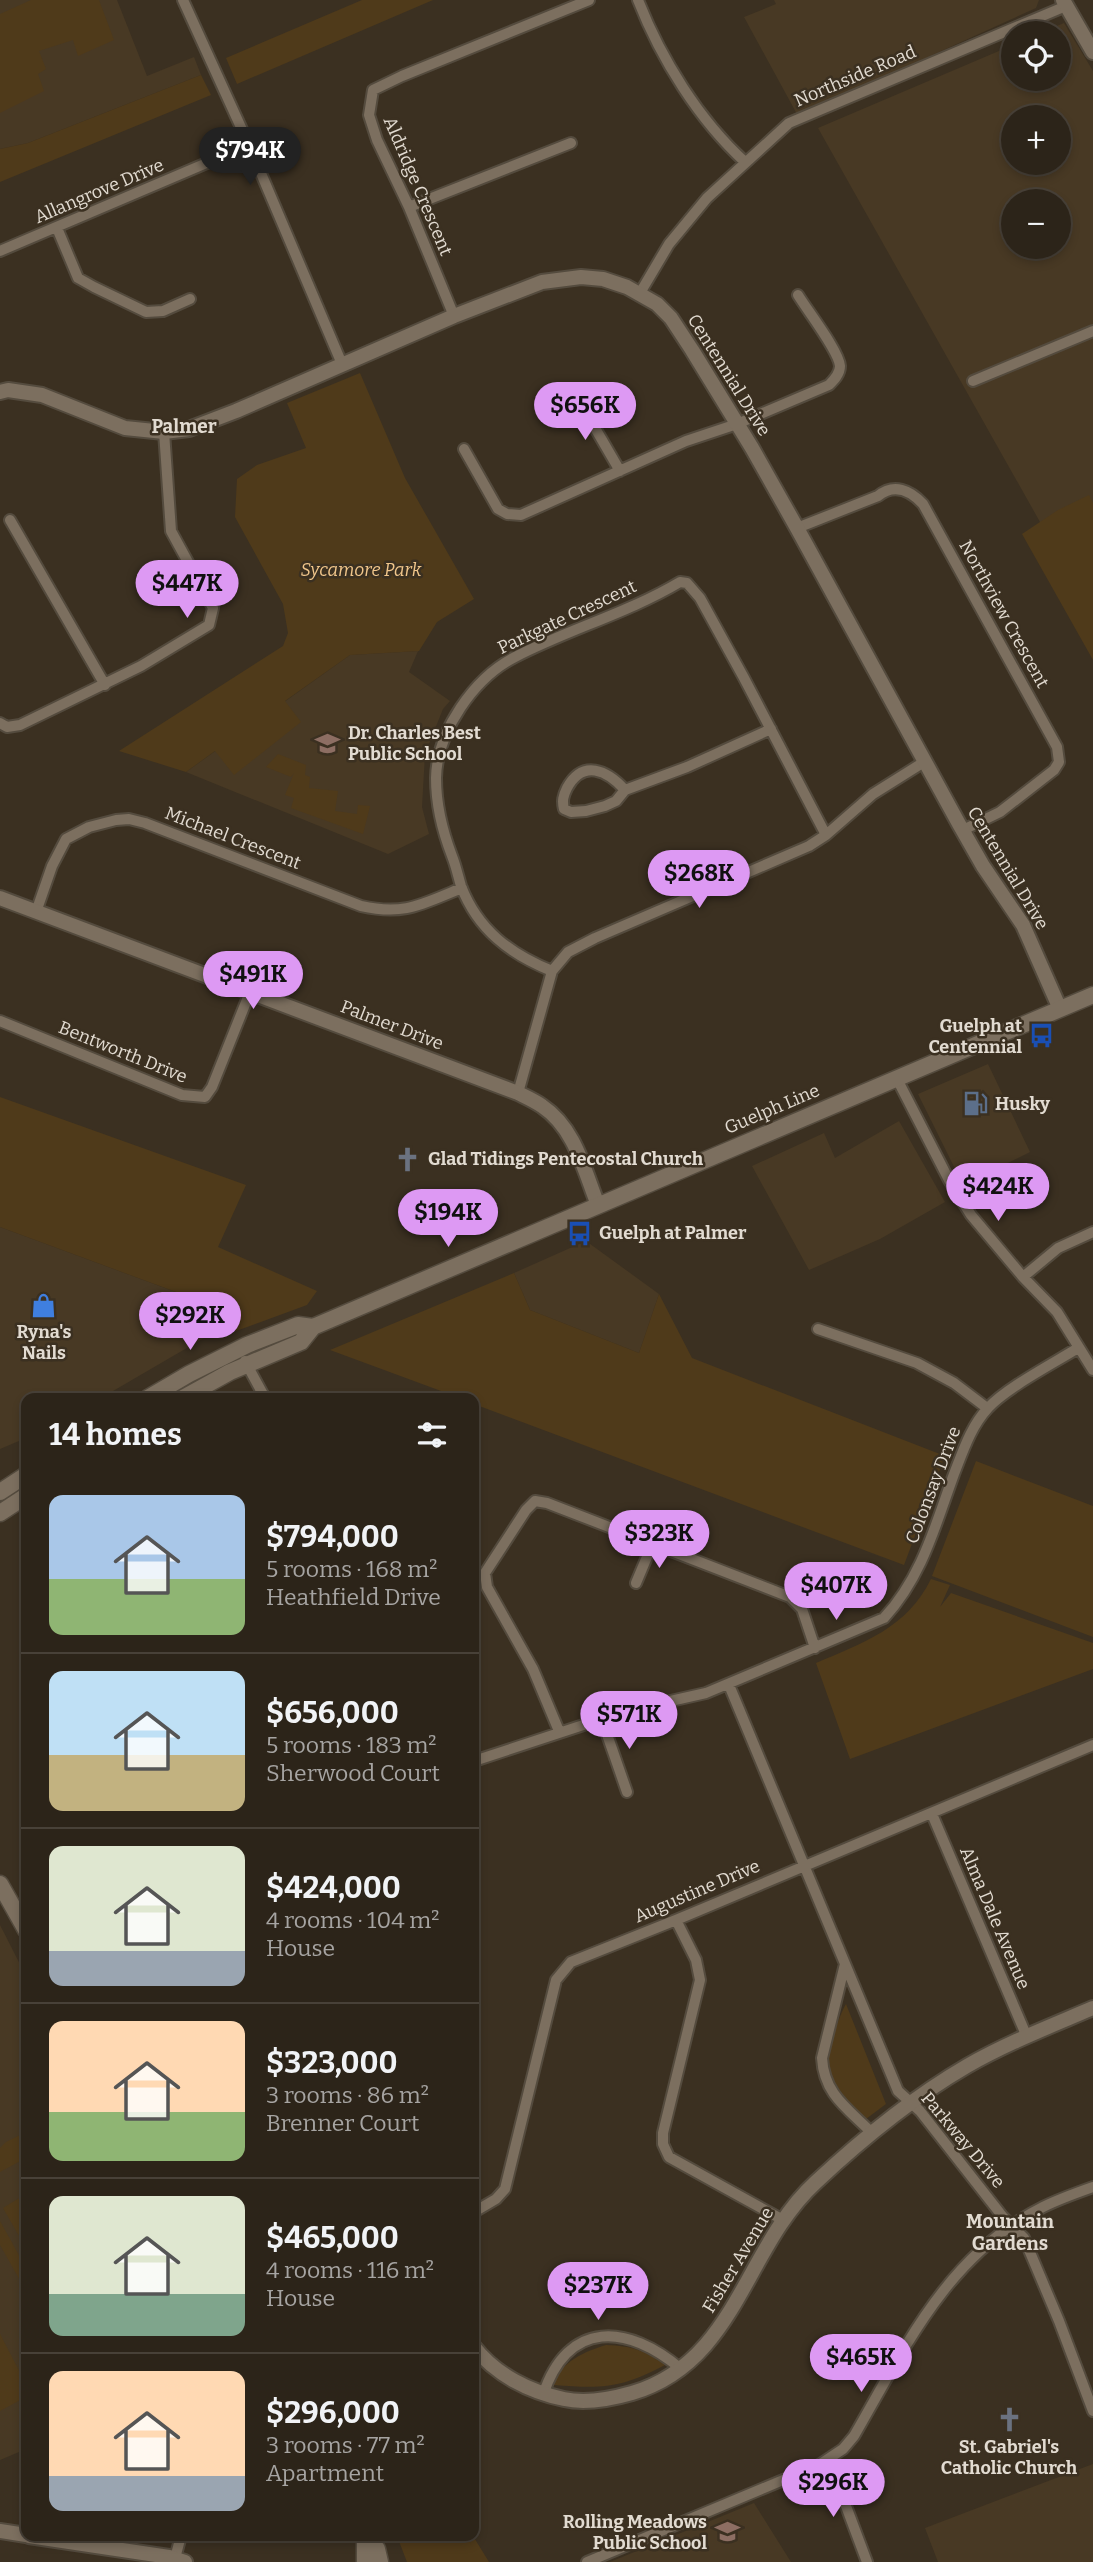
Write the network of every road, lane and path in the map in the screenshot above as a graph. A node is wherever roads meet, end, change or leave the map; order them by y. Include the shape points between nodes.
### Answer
1 (183, 0) edge
2 (589, 0) edge
3 (638, 0) edge
4 (1065, 3) edge
5 (1093, 52) edge
6 (571, 143) dead end
7 (249, 145) junction
8 (745, 162) junction
9 (409, 206) junction
10 (57, 228) junction
11 (0, 251) edge
12 (640, 293) junction
13 (798, 295) dead end
14 (190, 299) dead end
15 (454, 316) junction
16 (1093, 331) edge
17 (342, 364) junction
18 (973, 381) dead end
19 (0, 392) edge
20 (578, 397) dead end
21 (737, 424) junction
22 (164, 432) junction
23 (464, 449) dead end
24 (620, 471) junction
25 (10, 520) dead end
26 (797, 528) junction
27 (105, 685) junction
28 (0, 723) edge
29 (771, 729) junction
30 (925, 762) junction
31 (625, 790) junction
32 (964, 830) junction
33 (827, 835) junction
34 (462, 888) junction
35 (0, 898) edge
36 (36, 912) junction
37 (552, 971) junction
38 (250, 992) junction
39 (1093, 995) edge
40 (1060, 1009) junction
41 (0, 1021) edge
42 (896, 1077) junction
43 (517, 1093) junction
44 (598, 1205) junction
45 (1093, 1232) edge
46 (1024, 1277) junction
47 (313, 1326) junction
48 (818, 1329) dead end
49 (1078, 1348) junction
50 (239, 1349) junction
51 (247, 1365) junction
52 (1093, 1370) edge
53 (157, 1393) edge
54 (193, 1393) edge
55 (262, 1393) edge
56 (987, 1408) junction
57 (21, 1478) edge
58 (0, 1492) edge
59 (21, 1499) edge
60 (0, 1513) edge
61 (652, 1545) junction
62 (636, 1583) dead end
63 (815, 1648) junction
64 (729, 1685) junction
65 (602, 1720) junction
66 (559, 1731) junction
67 (1093, 1745) edge
68 (479, 1759) edge
69 (627, 1792) dead end
70 (932, 1814) junction
71 (803, 1866) junction
72 (0, 1884) edge
73 (676, 1920) junction
74 (21, 1921) edge
75 (845, 1964) junction
76 (1093, 2008) edge
77 (1027, 2037) junction
78 (910, 2102) junction
79 (871, 2132) junction
80 (1093, 2187) edge
81 (479, 2209) edge
82 (783, 2220) junction
83 (1012, 2225) junction
84 (479, 2352) edge
85 (681, 2369) junction
86 (543, 2395) junction
87 (1093, 2411) edge
88 (819, 2465) junction
89 (0, 2531) edge
90 (21, 2535) edge
91 (59, 2541) edge
92 (181, 2541) edge
93 (365, 2541) edge
94 (370, 2541) edge
95 (180, 2560) edge
96 (365, 2562) edge
97 (380, 2562) edge
98 (587, 2562) edge
99 (867, 2562) edge

1 - 7 street
2 - 9 street, Aldridge Crescent via 373,90 369,115
3 - 8 street via 659,46 701,114 719,139
4 - 5 street
4 - 8 street, Northside Road via 789,123
6 - 9 street
7 - 10 street, Allangrove Drive
7 - 17 street
8 - 12 street, Northside Road via 668,244
9 - 15 street, Aldridge Crescent
10 - 11 street, Allangrove Drive
10 - 14 street via 78,278 94,287 146,312 163,311
12 - 15 street, Centennial Drive via 603,279 565,277
12 - 21 street, Centennial Drive via 680,330
13 - 21 street via 835,353 840,367 837,377 829,385
15 - 17 street, Centennial Drive
16 - 18 street
17 - 22 street, Centennial Drive via 189,429
19 - 22 street, Centennial Drive via 42,395 125,428
20 - 24 street
21 - 24 street
21 - 26 street, Centennial Drive
22 - 27 street via 171,531 207,594 212,616 209,625
23 - 24 street via 498,509 507,514 521,515
25 - 27 street
26 - 30 street, Centennial Drive
26 - 32 street, Northview Crescent via 887,489 901,489 923,504 1057,747 1059,762 1000,812
27 - 28 street via 20,725
29 - 31 street
29 - 33 street, Parkgate Crescent
29 - 34 street, Parkgate Crescent via 688,583 680,582 513,658 488,676 467,701 444,742 436,775 438,812
30 - 32 street, Centennial Drive
30 - 33 street via 873,794
31 - 31 street via 612,778 589,769 574,777 562,802 571,812 586,811 616,801
32 - 40 street, Centennial Drive via 1023,925
33 - 37 street via 595,938 568,952
34 - 36 street, Michael Crescent via 405,910 384,911 129,819 89,827 66,839
34 - 37 street, Parkgate Crescent via 482,923 510,952
35 - 36 street, Palmer Drive
36 - 38 street, Palmer Drive
37 - 43 street
38 - 41 street, Bentworth Drive via 205,1097 182,1096
38 - 43 street, Palmer Drive
39 - 40 main road, Guelph Line
40 - 42 main road, Guelph Line
42 - 44 main road, Guelph Line
42 - 46 street via 971,1214
43 - 44 street, Palmer Drive via 542,1105 563,1125
44 - 47 main road, Guelph Line
45 - 46 street via 1058,1248
46 - 49 street via 1057,1312
47 - 50 main road, Guelph Line via 298,1325
47 - 51 main road, Guelph Line via 301,1342
48 - 56 street via 917,1363
49 - 52 street
49 - 56 street, Colonsay Drive
50 - 51 street
50 - 53 main road, Guelph Line
51 - 54 main road, Guelph Line
51 - 55 street
56 - 63 street, Colonsay Drive via 964,1447 918,1572 901,1599 884,1618
57 - 58 main road
59 - 60 main road
61 - 62 street
61 - 63 street via 790,1597 802,1609
61 - 66 street via 535,1501 485,1573 487,1587 533,1669
63 - 64 street, Colonsay Drive
64 - 65 street, Colonsay Drive
64 - 71 street, Parkway Drive
65 - 66 street, Colonsay Drive
65 - 69 street
66 - 68 street, Colonsay Drive
67 - 70 street, Augustine Drive
70 - 71 street, Augustine Drive
70 - 77 street, Alma Dale Avenue
71 - 73 street, Augustine Drive
71 - 75 street, Parkway Drive
72 - 74 main road
73 - 81 street, Augustine Drive via 571,1962 556,1980 505,2189
73 - 82 street via 696,1960 700,1980 663,2144 669,2157
75 - 78 street, Parkway Drive via 898,2091
75 - 79 street via 822,2058 823,2074 828,2088
76 - 77 street, Fisher Avenue
77 - 78 street, Fisher Avenue via 969,2065
78 - 79 street, Fisher Avenue
78 - 83 street, Parkway Drive
79 - 82 street, Fisher Avenue via 813,2185
80 - 83 street
82 - 85 street, Fisher Avenue via 710,2343
83 - 87 street, Parkway Drive via 1024,2238
83 - 88 street via 947,2283 854,2436
84 - 86 street, Fisher Avenue via 496,2370
85 - 86 street, Fisher Avenue via 642,2390 604,2399 576,2401
85 - 86 street via 642,2342 610,2336 588,2339 564,2355 549,2375
88 - 98 street
88 - 99 street via 846,2506
89 - 90 street
91 - 95 street
92 - 95 street
93 - 96 main road
94 - 97 main road

